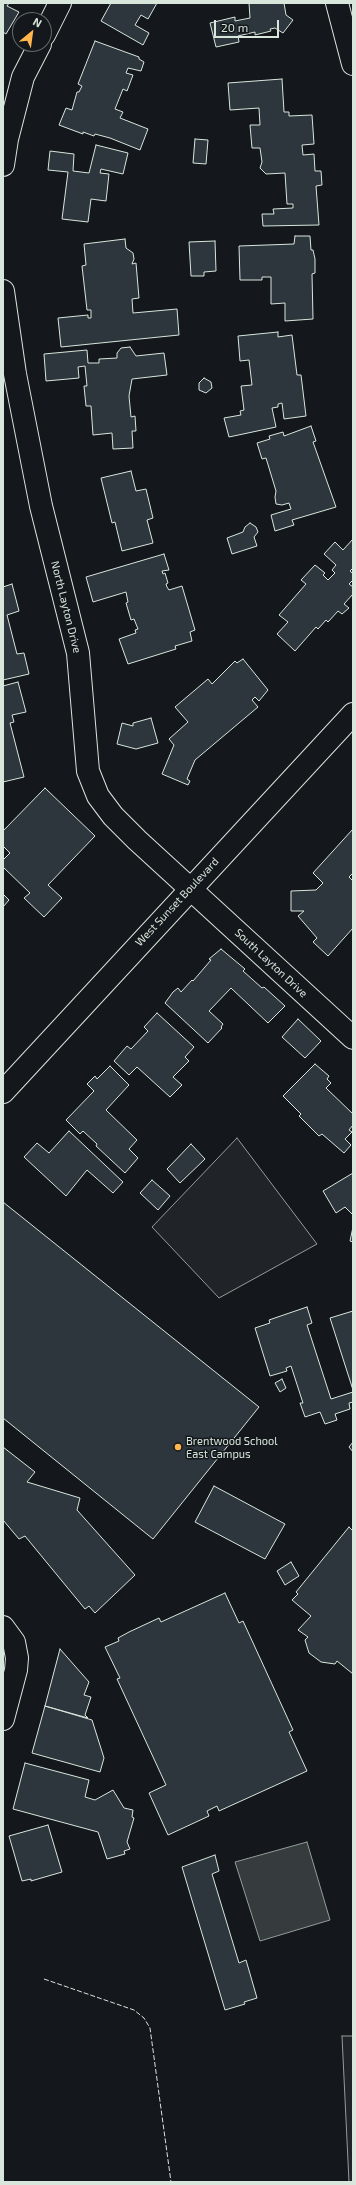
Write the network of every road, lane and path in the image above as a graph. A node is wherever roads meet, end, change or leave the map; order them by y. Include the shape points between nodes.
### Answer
1 (60, 3) edge
2 (337, 3) edge
3 (52, 19) edge
4 (36, 52) edge
5 (353, 64) edge
6 (3, 165) edge
7 (3, 291) edge
8 (353, 714) edge
9 (190, 888) junction
10 (353, 1038) edge
11 (3, 1092) edge
12 (3, 1627) edge
13 (3, 1719) edge

1 - 3 street
2 - 5 street
4 - 6 street via 23,77 7,138
7 - 9 street, North Layton Drive via 15,374 41,506 78,653 88,771 98,796 113,816
8 - 9 street, West Sunset Boulevard
9 - 10 street, South Layton Drive
9 - 11 street, West Sunset Boulevard
12 - 13 street via 14,1642 17,1658

